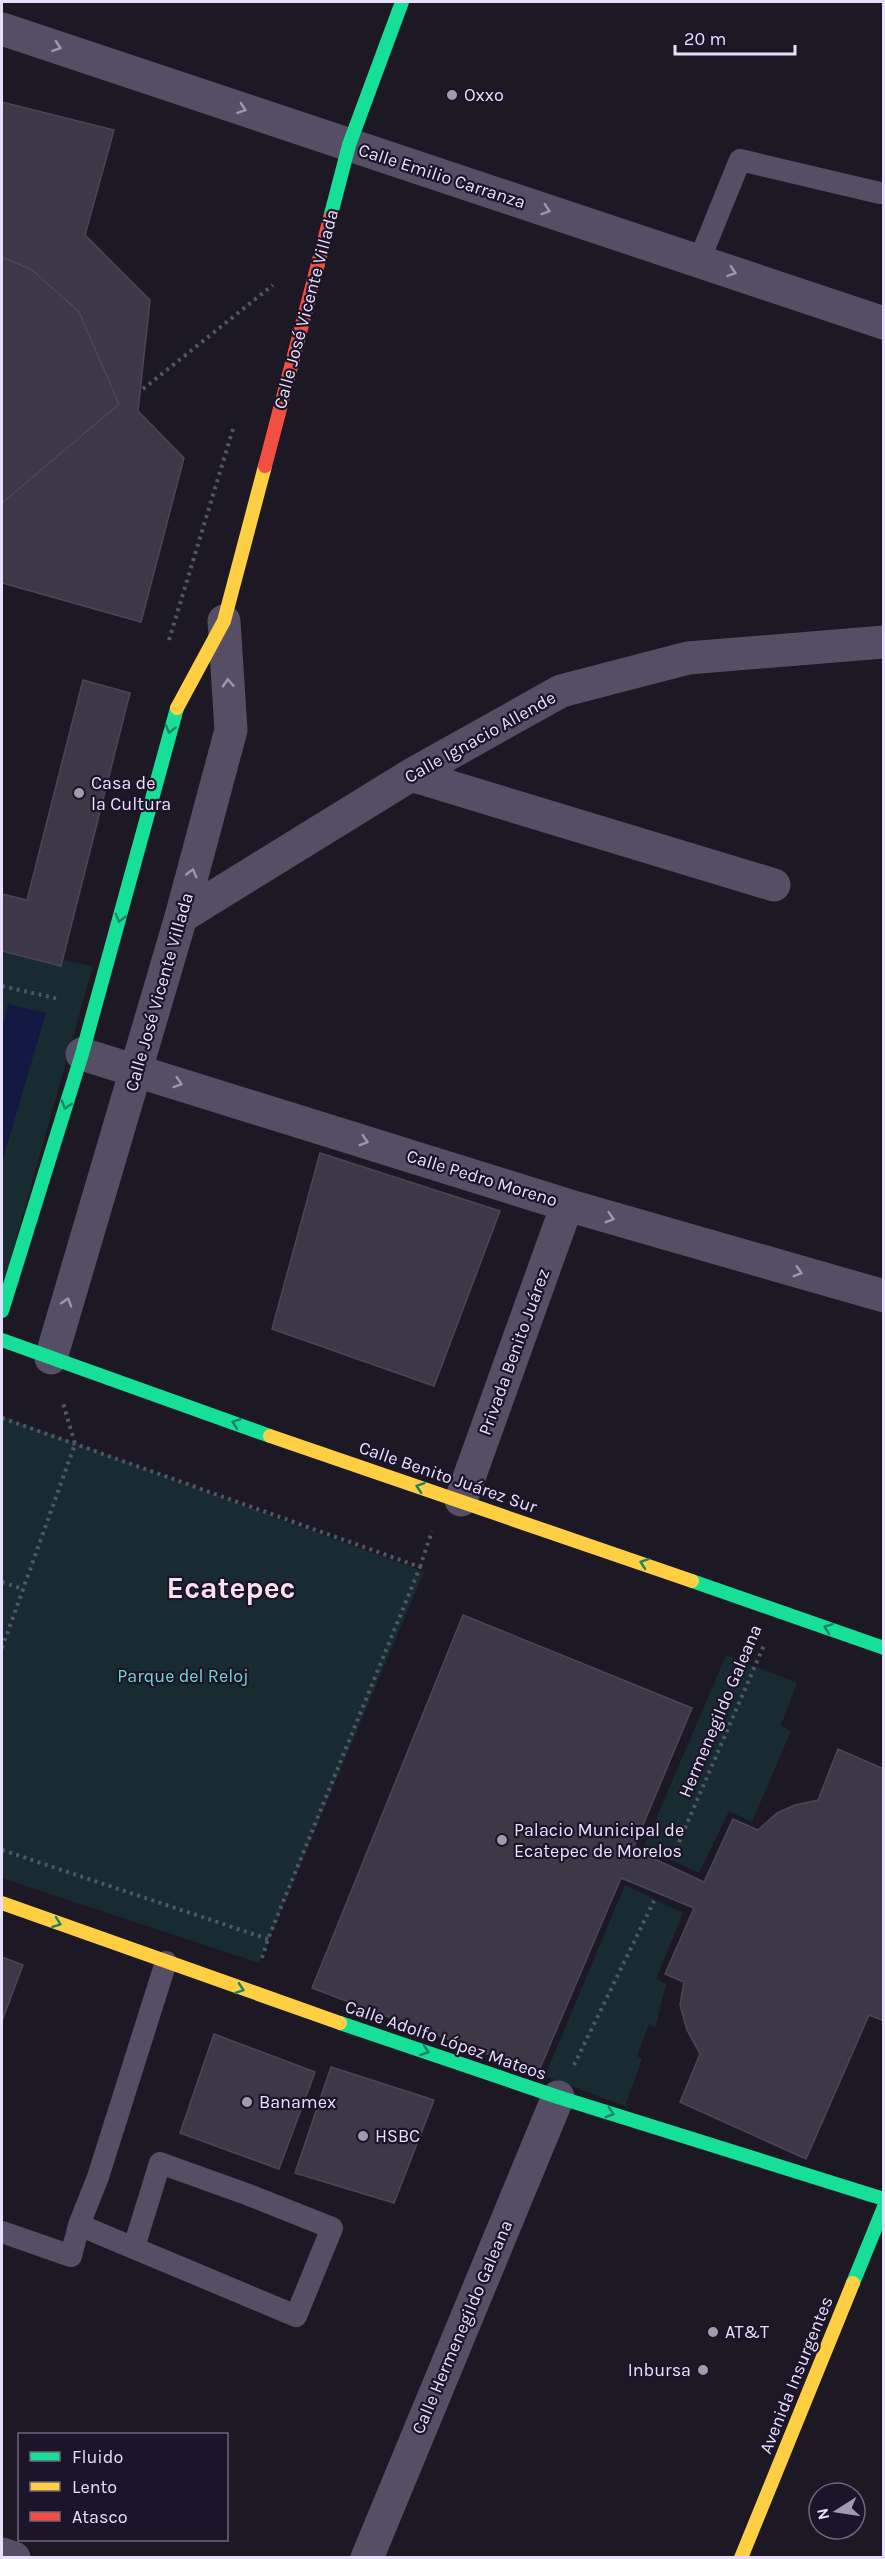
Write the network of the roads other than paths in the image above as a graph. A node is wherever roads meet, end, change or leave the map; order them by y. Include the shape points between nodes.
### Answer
1 (402, 2) edge
2 (2, 28) edge
3 (349, 145) junction
4 (880, 193) dead end
5 (699, 261) junction
6 (884, 323) edge
7 (224, 621) junction
8 (884, 642) edge
9 (411, 775) junction
10 (774, 885) dead end
11 (181, 917) junction
12 (82, 1054) junction
13 (137, 1070) junction
14 (567, 1205) junction
15 (884, 1296) edge
16 (2, 1311) edge
17 (2, 1340) edge
18 (51, 1358) junction
19 (461, 1500) junction
20 (884, 1648) edge
21 (2, 1903) edge
22 (166, 1962) junction
23 (558, 2097) junction
24 (884, 2199) edge
25 (884, 2207) edge
26 (80, 2225) junction
27 (2, 2232) edge
28 (134, 2247) junction
29 (2, 2554) edge
30 (14, 2558) edge
31 (367, 2558) edge
32 (741, 2558) edge

1 - 3 street, Calle José Vicente Villada
2 -> 3 street, Calle Emilio Carranza
3 -> 5 street, Calle Emilio Carranza
3 - 7 street, Calle José Vicente Villada
4 - 5 lane via 740,159
5 -> 6 street, Calle Emilio Carranza
11 -> 7 street, Calle José Vicente Villada via 231,730
7 -> 12 street, Calle José Vicente Villada via 174,714
8 - 9 street, Calle Ignacio Allende via 688,658 561,691
9 - 10 street
9 - 11 street, Calle Ignacio Allende
11 - 13 street, Calle José Vicente Villada
12 - 13 street, Calle Pedro Moreno
12 -> 16 street, Calle José Vicente Villada
13 -> 14 street, Calle Pedro Moreno
18 -> 13 street, Calle José Vicente Villada
14 -> 15 street, Calle Pedro Moreno
14 - 19 street, Privada Benito Juárez
17 - 18 street, Calle Benito Juárez Sur
19 -> 18 street, Calle Benito Juárez Sur
20 -> 19 street, Calle Benito Juárez Sur
21 -> 22 street, Calle Adolfo López Mateos
22 -> 23 street, Calle Adolfo López Mateos
22 - 26 lane
23 -> 24 street, Calle Adolfo López Mateos
23 - 31 street, Calle Hermenegildo Galeana
25 - 32 street, Avenida Insurgentes
26 - 27 lane via 70,2256
26 - 28 lane
28 - 28 lane via 296,2316 332,2228 160,2163
29 - 30 street

